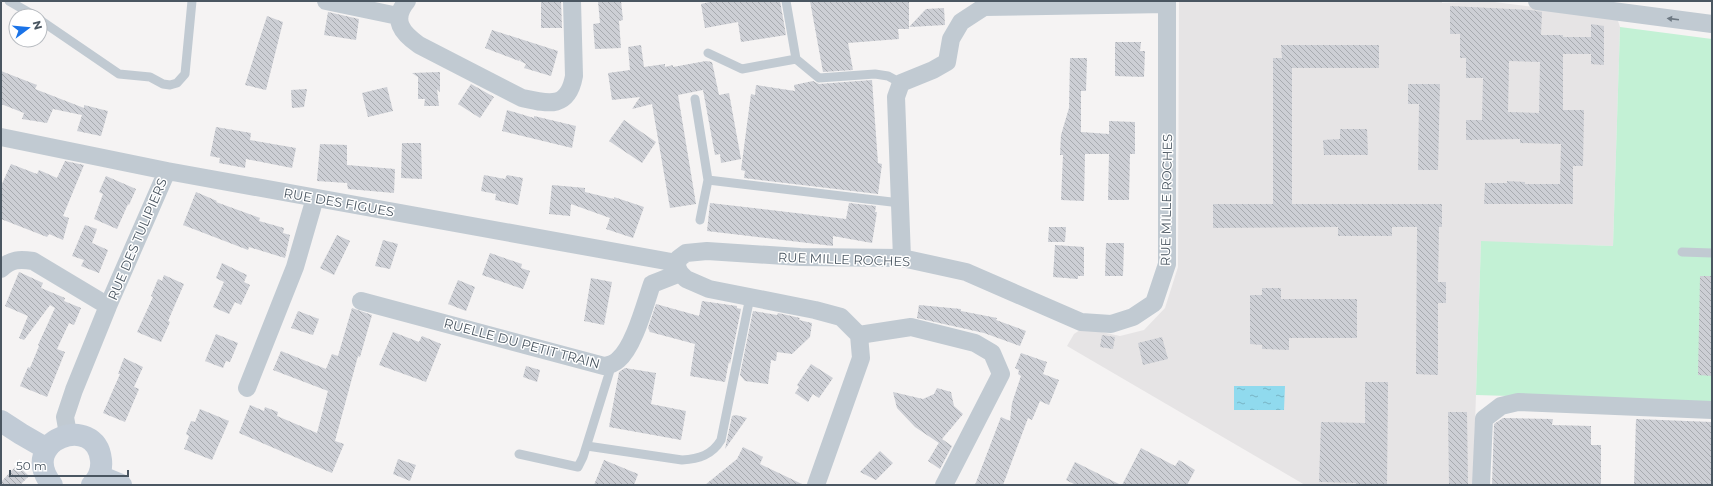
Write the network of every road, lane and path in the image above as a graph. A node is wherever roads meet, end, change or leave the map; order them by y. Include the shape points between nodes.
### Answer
1 (9, 1) edge
2 (192, 1) edge
3 (326, 1) edge
4 (572, 1) edge
5 (786, 1) edge
6 (1537, 1) edge
7 (1167, 2) edge
8 (21, 8) edge
9 (402, 9) edge
10 (1712, 24) edge
11 (48, 25) edge
12 (708, 52) dead end
13 (796, 59) junction
14 (901, 83) junction
15 (695, 99) dead end
16 (1, 137) edge
17 (167, 171) junction
18 (708, 180) junction
19 (315, 198) junction
20 (900, 203) junction
21 (700, 220) dead end
22 (1682, 252) dead end
23 (1712, 253) edge
24 (902, 258) junction
25 (678, 268) junction
26 (1, 269) edge
27 (750, 297) junction
28 (361, 301) dead end
29 (108, 306) junction
30 (859, 335) junction
31 (612, 364) junction
32 (247, 388) dead end
33 (1712, 410) edge
34 (1, 421) edge
35 (68, 434) junction
36 (587, 446) junction
37 (47, 449) junction
38 (519, 454) dead end
39 (95, 480) edge
40 (52, 485) edge
41 (121, 485) edge
42 (816, 485) edge
43 (944, 485) edge
44 (1481, 485) edge

1 - 8 lane
2 - 11 lane via 185,74 177,83 170,85 150,77 119,74
3 - 9 street
4 - 9 street via 574,76 571,89 565,98 557,102 522,98 419,45 408,38 401,28
5 - 13 lane
10 -> 6 street
7 - 14 street via 984,7 962,22 952,39 946,62
7 - 24 street, RUE MILLE ROCHES via 1167,264 1154,303 1133,317 1111,324 1081,322 966,272
12 - 13 lane via 742,69
13 - 14 lane via 819,78 875,74 888,76
14 - 20 street via 896,97
15 - 18 lane
16 - 17 street, RUE DES FIGUES
17 - 19 street, RUE DES FIGUES
17 - 29 street, RUE DES TULIPIERS
18 - 20 lane
18 - 21 lane
19 - 25 street, RUE DES FIGUES
19 - 32 street via 296,267
20 - 24 street
22 - 23 lane
24 - 25 street, RUE MILLE ROCHES via 800,258 707,251 686,253 678,260
25 - 27 street via 686,279 709,289
25 - 31 street, RUELLE DU PETIT TRAIN via 652,284 630,345
26 - 29 street, RUE DES TULIPIERS via 7,263 19,259 33,261
27 - 30 street via 841,317
27 - 36 lane via 721,440 716,448 707,455 682,460
28 - 31 street, RUELLE DU PETIT TRAIN via 604,366
29 - 35 street, RUE DES TULIPIERS via 72,397 66,417
30 - 42 street via 861,358
30 - 43 street via 912,327 975,343 992,353 1002,374
31 - 36 lane
33 - 44 street via 1518,402 1501,406 1484,419
34 - 37 main road
35 - 37 main road via 56,440
35 - 39 main road via 85,437 98,450 101,467
36 - 38 lane via 578,467
37 - 40 main road via 43,458 43,468
39 - 41 main road

